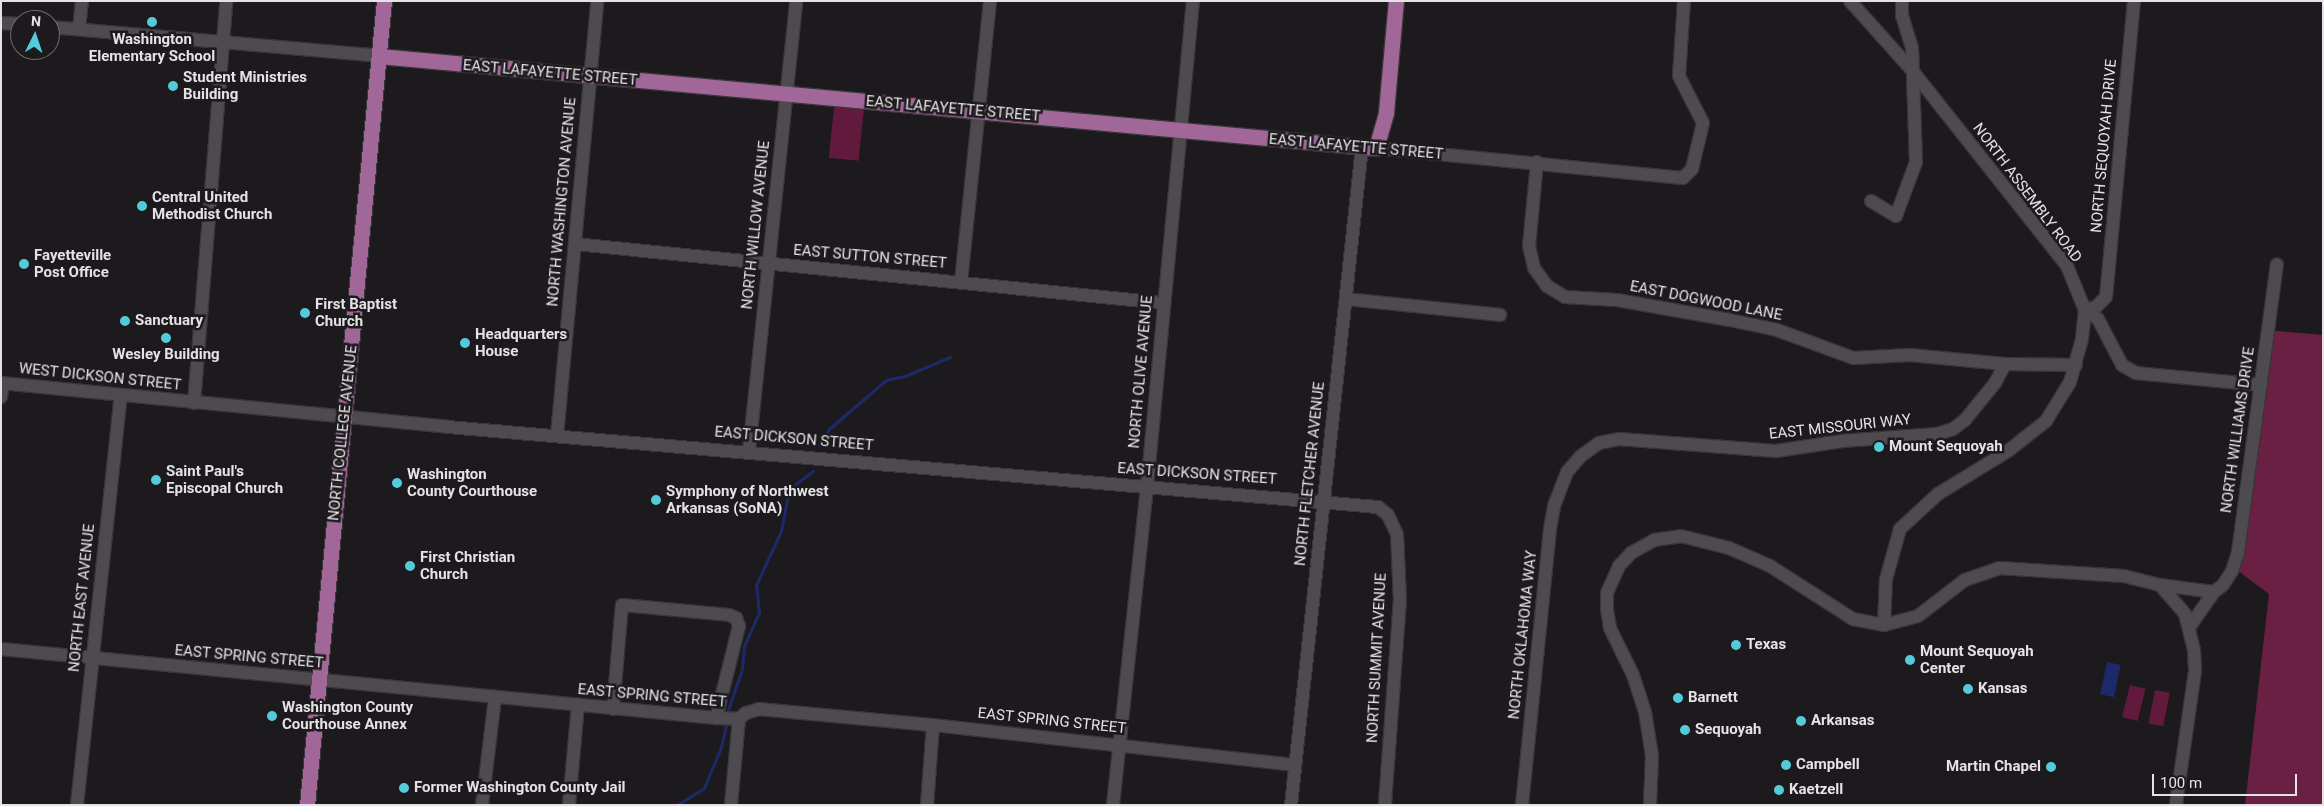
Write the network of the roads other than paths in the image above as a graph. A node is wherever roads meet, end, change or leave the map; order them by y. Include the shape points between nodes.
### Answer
1 (82, 1) edge
2 (226, 1) edge
3 (384, 1) edge
4 (596, 1) edge
5 (796, 1) edge
6 (990, 1) edge
7 (1193, 1) edge
8 (1396, 1) edge
9 (1684, 1) edge
10 (1850, 1) edge
11 (1902, 1) edge
12 (2134, 1) edge
13 (60, 28) edge
14 (79, 29) junction
15 (223, 42) junction
16 (379, 56) junction
17 (1911, 69) junction
18 (590, 77) junction
19 (787, 94) junction
20 (978, 111) junction
21 (1180, 130) junction
22 (1369, 147) junction
23 (1537, 162) junction
24 (1871, 201) dead end
25 (575, 244) junction
26 (768, 264) junction
27 (2277, 265) dead end
28 (961, 282) junction
29 (1346, 299) junction
30 (1162, 303) junction
31 (2085, 310) junction
32 (1500, 315) dead end
33 (2005, 364) junction
34 (2076, 365) junction
35 (2, 383) edge
36 (2260, 385) junction
37 (121, 396) junction
38 (1, 397) edge
39 (194, 403) junction
40 (345, 417) junction
41 (557, 436) junction
42 (748, 451) junction
43 (1567, 472) joint
44 (1148, 487) junction
45 (1324, 500) junction
46 (1388, 515) joint
47 (2160, 586) junction
48 (2214, 592) junction
49 (1884, 625) junction
50 (2190, 626) junction
51 (1, 650) edge
52 (92, 658) junction
53 (318, 680) junction
54 (495, 698) junction
55 (578, 705) junction
56 (612, 708) junction
57 (716, 718) junction
58 (739, 720) junction
59 (933, 725) junction
60 (1118, 745) junction
61 (1295, 765) junction
62 (77, 805) edge
63 (307, 805) edge
64 (482, 805) edge
65 (568, 805) edge
66 (731, 805) edge
67 (927, 805) edge
68 (1113, 805) edge
69 (1291, 805) edge
70 (1385, 805) edge
71 (1522, 805) edge
72 (1650, 805) edge
73 (2176, 805) edge

1 - 14 street
2 - 15 street
3 - 16 main road, NORTH COLLEGE AVENUE
4 - 18 street, NORTH WASHINGTON AVENUE
5 - 19 street, NORTH WILLOW AVENUE
6 - 20 street
7 - 21 street, NORTH OLIVE AVENUE
8 - 22 main road via 1386,112
9 - 23 street, EAST LAFAYETTE STREET via 1679,76 1703,123 1692,169 1684,178
10 - 17 street, NORTH ASSEMBLY ROAD
11 - 17 street via 1902,16 1912,48
12 - 31 street, NORTH SEQUOYAH DRIVE via 2106,297 2096,307
13 - 14 street, EAST LAFAYETTE STREET
14 - 15 street, EAST LAFAYETTE STREET
15 - 16 street, EAST LAFAYETTE STREET
15 - 39 street
16 - 18 main road, EAST LAFAYETTE STREET
16 - 40 main road, NORTH COLLEGE AVENUE
17 - 24 street via 1917,148 1911,177 1896,216
17 - 31 street, NORTH ASSEMBLY ROAD via 2067,266
18 - 19 main road, EAST LAFAYETTE STREET
18 - 25 street, NORTH WASHINGTON AVENUE
19 - 20 main road, EAST LAFAYETTE STREET
19 - 26 street, NORTH WILLOW AVENUE
20 - 21 main road, EAST LAFAYETTE STREET
20 - 28 street
21 - 22 main road, EAST LAFAYETTE STREET
21 - 30 street, NORTH OLIVE AVENUE
22 - 23 street, EAST LAFAYETTE STREET
22 - 29 street, NORTH FLETCHER AVENUE
23 - 33 street, EAST DOGWOOD LANE via 1529,246 1534,268 1547,286 1565,297 1617,300 1730,320 1777,330 1853,358 1910,355
25 - 26 street, EAST SUTTON STREET
25 - 41 street, NORTH WASHINGTON AVENUE
26 - 28 street, EAST SUTTON STREET
26 - 42 street, NORTH WILLOW AVENUE
27 - 36 street, NORTH WILLIAMS DRIVE
28 - 30 street, EAST SUTTON STREET
29 - 32 street
29 - 45 street, NORTH FLETCHER AVENUE
30 - 44 street, NORTH OLIVE AVENUE
31 - 34 street
31 - 36 street via 2098,319 2113,354 2122,365 2136,373
33 - 34 street, EAST DOGWOOD LANE
33 - 43 street, EAST MISSOURI WAY via 1996,383 1965,420 1953,429 1937,434 1776,451 1619,439 1599,443
34 - 49 street via 2061,401 2046,421 2008,451 1938,494 1900,529 1886,579
35 - 37 street, WEST DICKSON STREET
35 - 38 street
36 - 48 street, NORTH WILLIAMS DRIVE via 2238,552 2232,571
37 - 39 street, WEST DICKSON STREET
37 - 52 street, NORTH EAST AVENUE
39 - 40 street, EAST DICKSON STREET
40 - 41 street, EAST DICKSON STREET
40 - 53 main road, NORTH COLLEGE AVENUE
41 - 42 street, EAST DICKSON STREET
42 - 44 street, EAST DICKSON STREET
43 - 71 street, NORTH OKLAHOMA WAY via 1554,506 1550,529
44 - 45 street, EAST DICKSON STREET
44 - 60 street, NORTH OLIVE AVENUE
45 - 46 street, EAST DICKSON STREET via 1378,507
45 - 61 street, NORTH FLETCHER AVENUE
46 - 70 street, NORTH SUMMIT AVENUE via 1397,534 1400,599
47 - 48 street
47 - 49 street via 2124,576 1998,568 1964,580 1918,616
47 - 50 street via 2179,604
48 - 50 street, NORTH WILLIAMS DRIVE
49 - 72 street via 1853,619 1770,566 1730,548 1697,539 1666,537 1642,545 1631,553 1612,578 1607,609 1610,628 1633,675 1645,712 1652,756
50 - 73 street via 2195,671
51 - 52 street, EAST SPRING STREET
52 - 53 street, EAST SPRING STREET
52 - 62 street, NORTH EAST AVENUE
53 - 54 street, EAST SPRING STREET
53 - 63 main road, NORTH COLLEGE AVENUE
54 - 55 street, EAST SPRING STREET
54 - 64 street
55 - 56 street, EAST SPRING STREET
55 - 65 street
56 - 57 street, EAST SPRING STREET
56 - 57 street via 622,605 729,615 736,618 739,626
57 - 58 street, EAST SPRING STREET
58 - 59 street, EAST SPRING STREET via 746,713 759,709
58 - 66 street
59 - 60 street, EAST SPRING STREET
59 - 67 street
60 - 61 street, EAST SPRING STREET
60 - 68 street, NORTH OLIVE AVENUE
61 - 69 street, NORTH FLETCHER AVENUE

